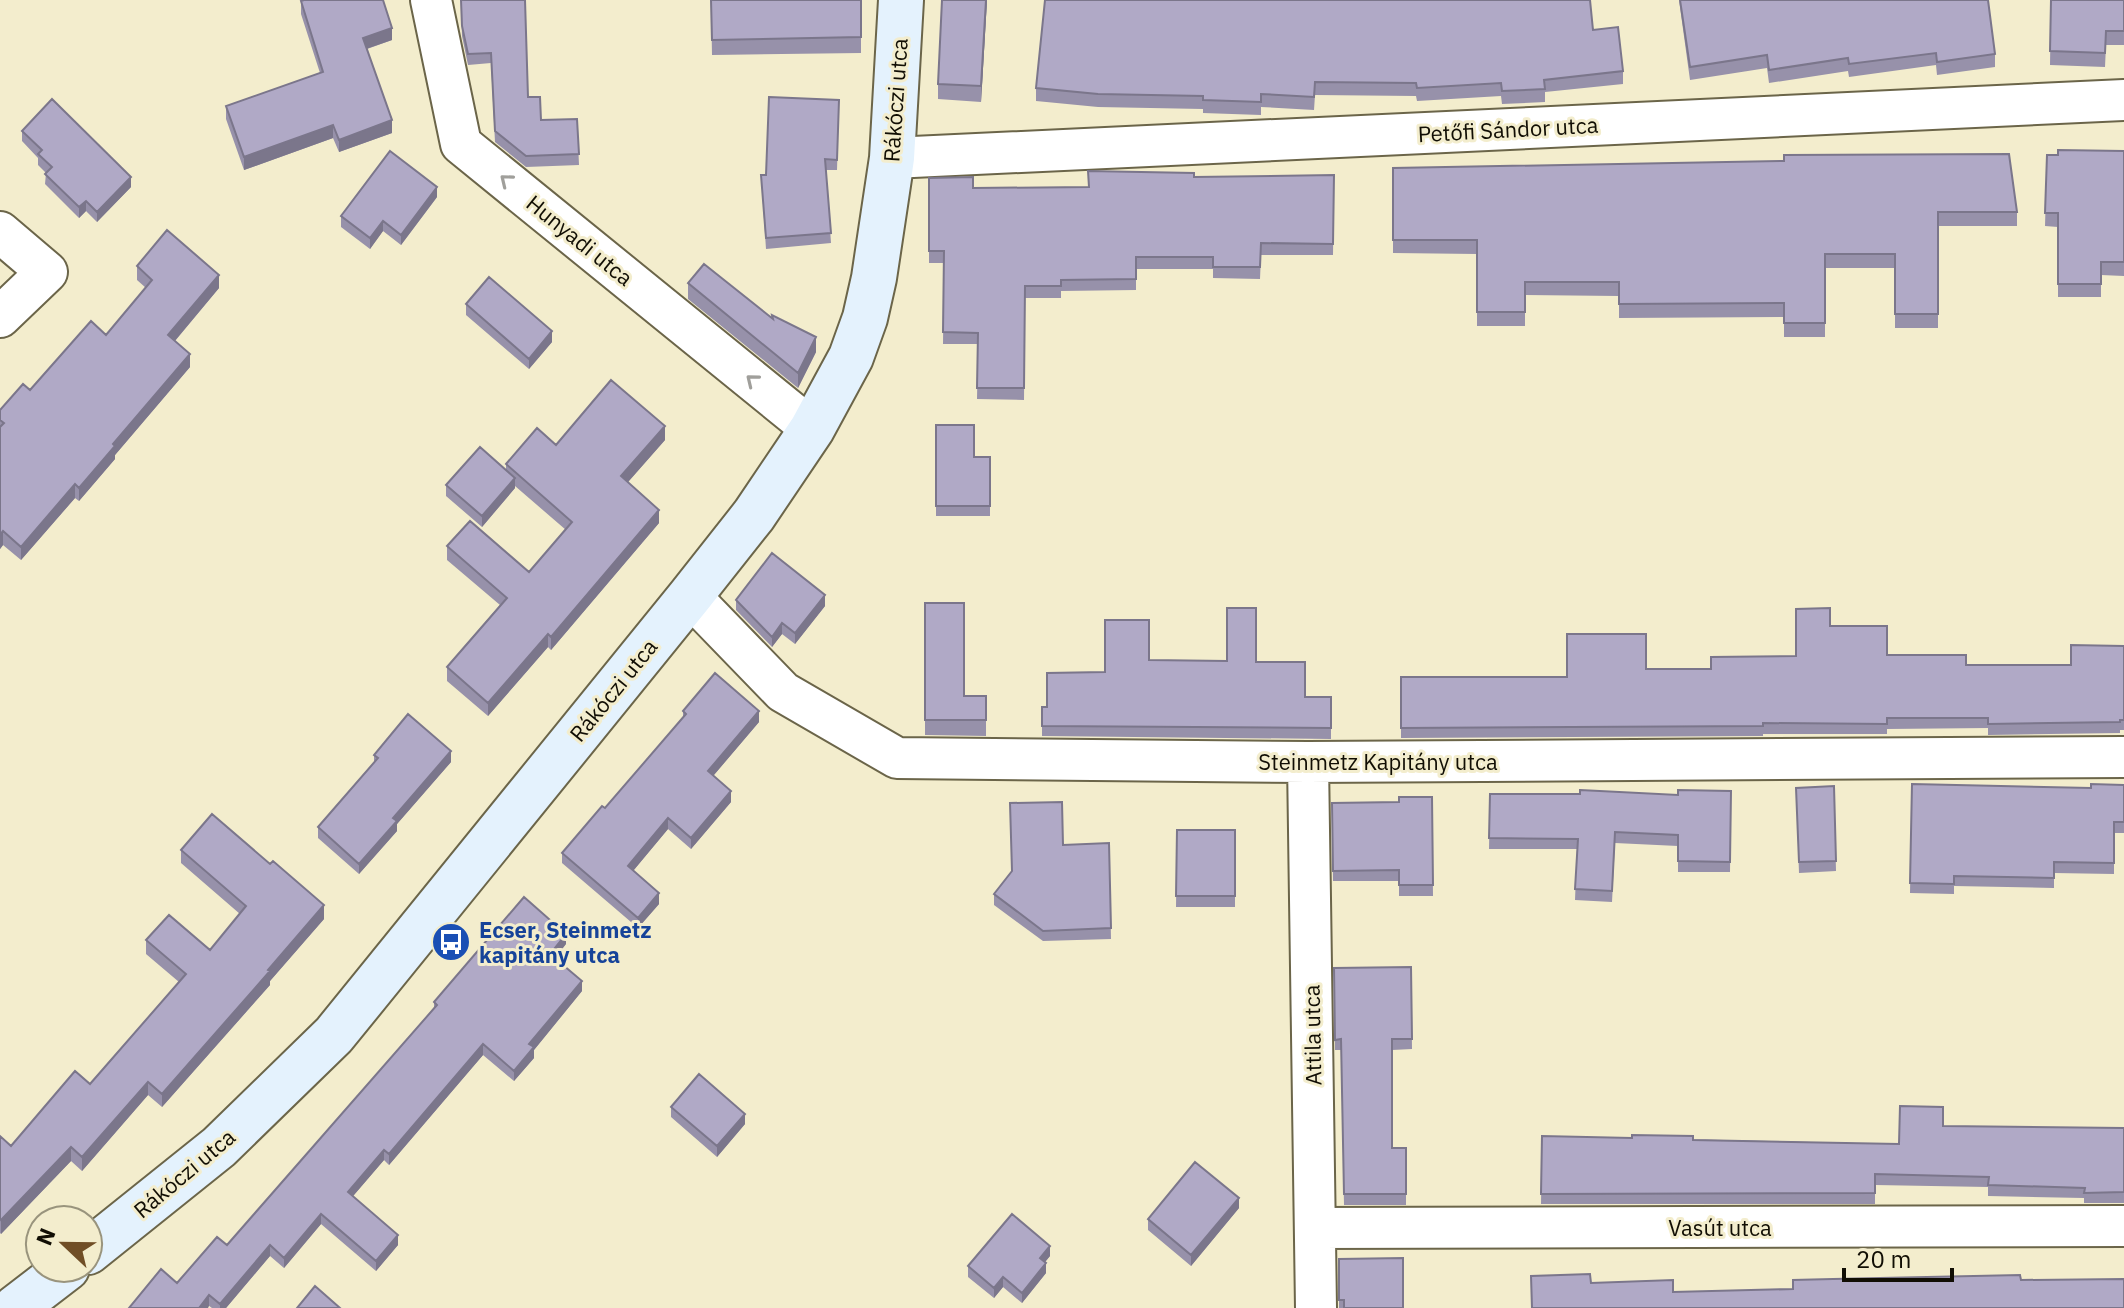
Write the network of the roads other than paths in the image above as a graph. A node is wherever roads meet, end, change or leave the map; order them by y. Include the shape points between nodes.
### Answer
1 (431, 0) edge
2 (901, 0) edge
3 (2124, 100) edge
4 (892, 158) junction
5 (0, 232) edge
6 (0, 317) edge
7 (812, 429) junction
8 (690, 596) junction
9 (2124, 757) edge
10 (1308, 762) junction
11 (2124, 1226) edge
12 (1315, 1228) junction
13 (104, 1239) edge
14 (46, 1284) edge
15 (15, 1308) edge
16 (1316, 1308) edge

7 -> 1 street, Hunyadi utca via 461,144
2 - 4 main road, Rákóczi utca
3 - 4 street, Petőfi Sándor utca
4 - 7 main road, Rákóczi utca via 865,318 851,357
5 - 6 street via 47,272
7 - 8 main road, Rákóczi utca
8 - 10 street, Steinmetz Kapitány utca via 783,692 897,758
8 - 13 main road, Rákóczi utca via 334,1035 219,1147
9 - 10 street, Steinmetz Kapitány utca
10 - 12 street, Attila utca
11 - 12 street, Vasút utca
12 - 16 street, Attila utca
14 - 15 main road

